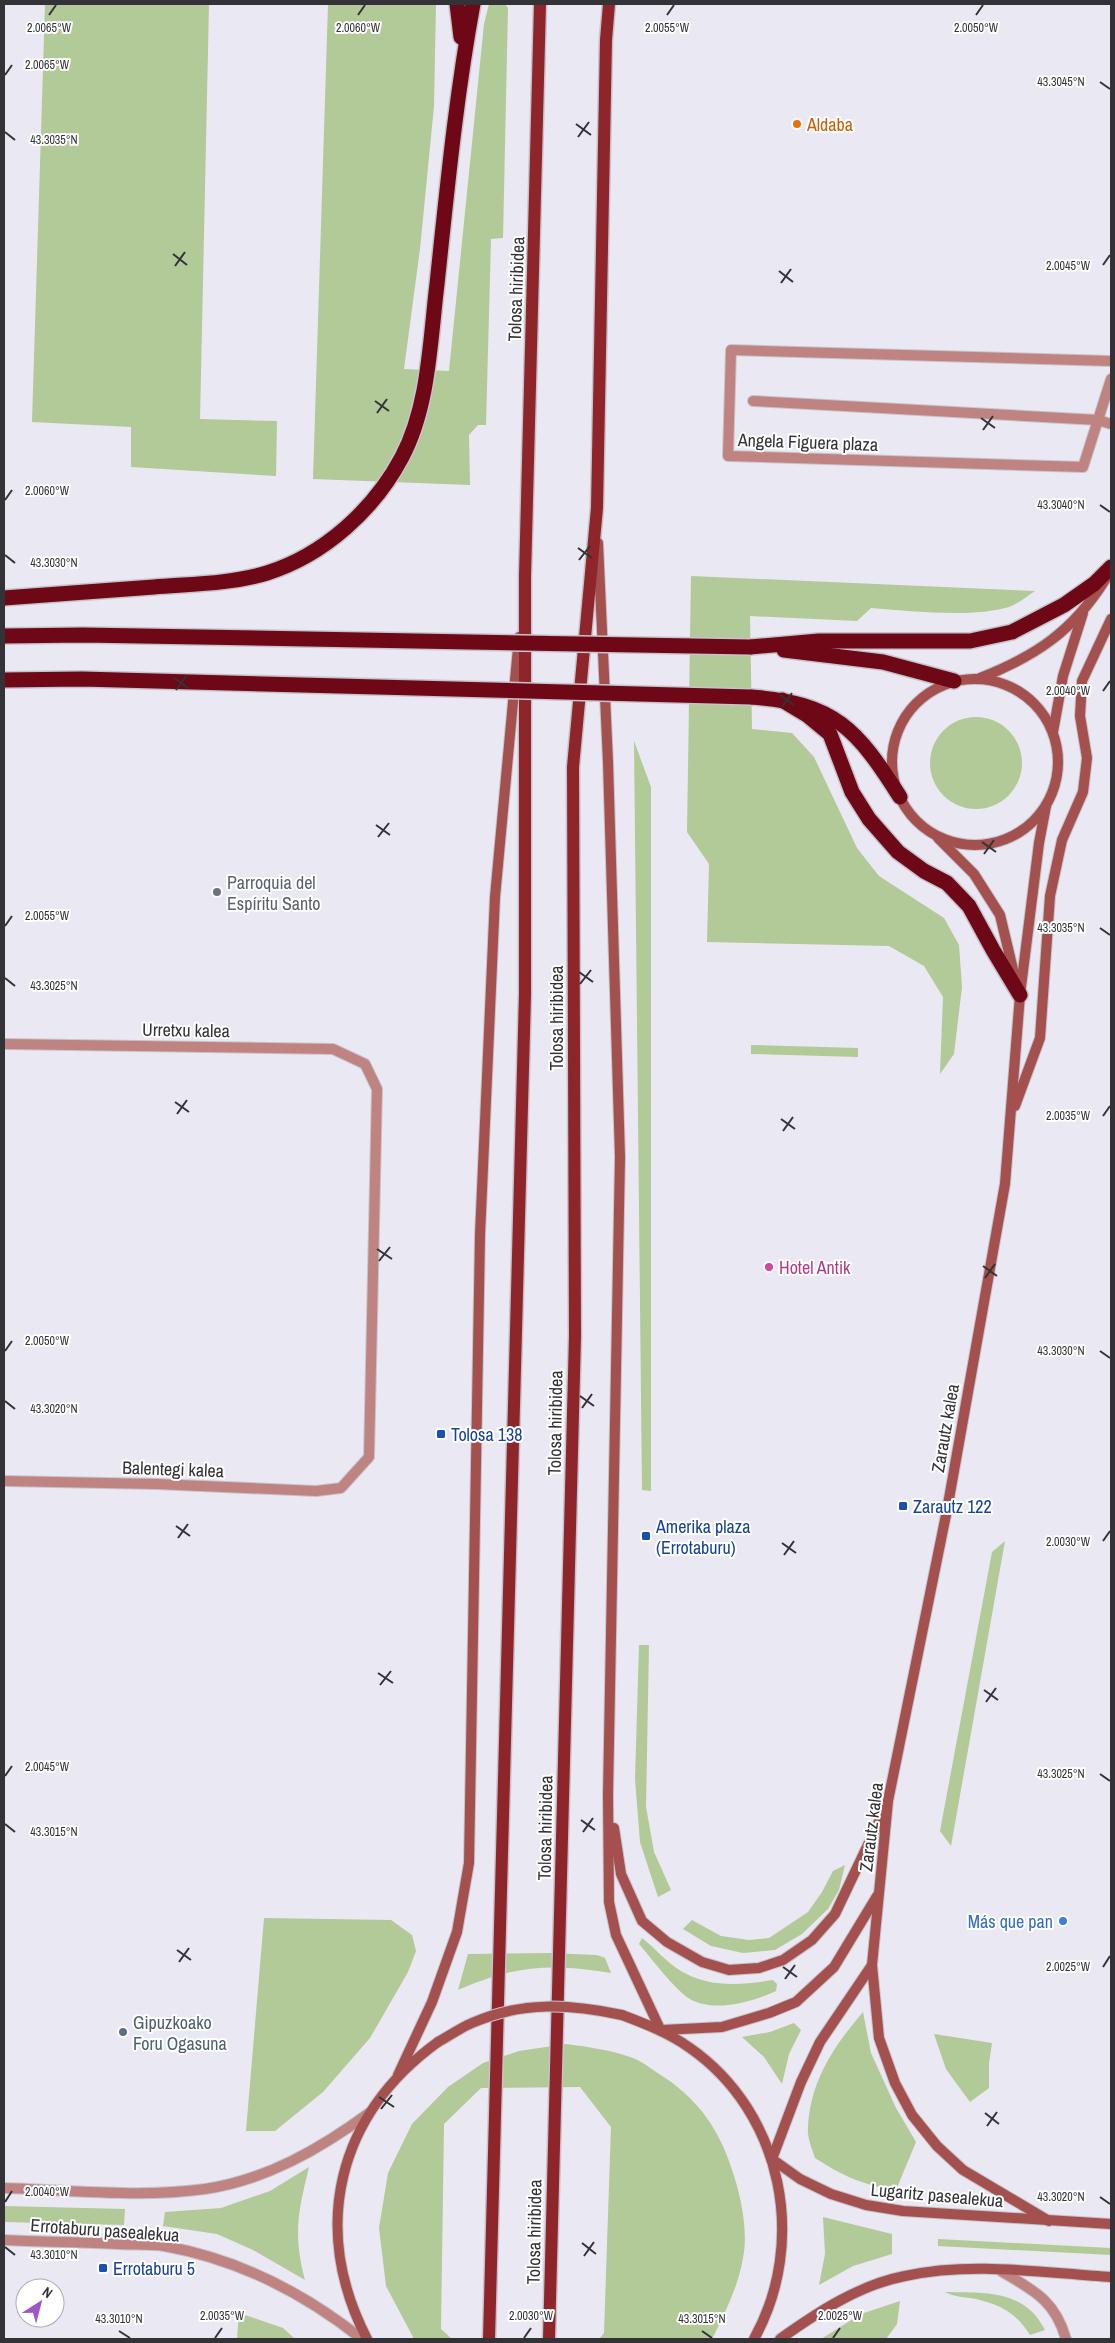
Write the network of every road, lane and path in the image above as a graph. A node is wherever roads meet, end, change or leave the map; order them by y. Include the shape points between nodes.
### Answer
1 (457, 4) edge
2 (473, 4) edge
3 (540, 4) edge
4 (609, 4) edge
5 (462, 66) junction
6 (1111, 361) edge
7 (1111, 379) edge
8 (753, 402) dead end
9 (1098, 420) junction
10 (1111, 424) edge
11 (597, 508) junction
12 (1111, 569) edge
13 (525, 576) junction
14 (4, 598) edge
15 (1083, 612) junction
16 (1111, 619) edge
17 (4, 636) edge
18 (750, 647) junction
19 (979, 678) junction
20 (4, 680) edge
21 (954, 682) junction
22 (782, 700) junction
23 (1053, 732) junction
24 (900, 798) junction
25 (1046, 806) junction
26 (932, 833) junction
27 (1020, 995) junction
28 (4, 1044) edge
29 (1012, 1116) junction
30 (4, 1481) edge
31 (341, 1488) joint
32 (608, 1795) junction
33 (888, 1801) junction
34 (879, 1893) junction
35 (872, 1965) junction
36 (661, 2030) junction
37 (398, 2075) junction
38 (369, 2113) junction
39 (772, 2158) junction
40 (4, 2188) edge
41 (1049, 2221) junction
42 (1111, 2224) edge
43 (4, 2240) edge
44 (1001, 2271) junction
45 (1111, 2277) edge
46 (362, 2339) edge
47 (367, 2339) edge
48 (489, 2339) edge
49 (549, 2339) edge
50 (754, 2339) edge
51 (780, 2339) edge
52 (1066, 2339) edge

1 - 5 highway
2 - 5 highway
3 - 13 main road, Tolosa hiribidea
4 - 11 main road, Tolosa hiribidea
5 - 14 highway via 419,415 398,464 381,491 357,518 333,538 307,555 266,573 214,583
6 - 9 street, Angela Figuera plaza via 731,350 728,456 1083,468
7 - 9 street, Angela Figuera plaza
8 - 9 street, Angela Figuera plaza
9 - 10 street, Angela Figuera plaza
11 - 32 main road, Tolosa hiribidea via 620,1157
11 - 49 main road, Tolosa hiribidea via 573,766 575,1336
12 - 15 main road
12 - 18 highway via 1064,605 1012,632 970,642 818,641
13 - 37 main road, Tolosa hiribidea via 495,897 480,1235 469,1863 457,1932 432,2002
13 - 48 main road, Tolosa hiribidea via 525,994
15 - 19 main road via 1046,646 1009,667
15 - 23 main road via 1063,676
16 - 29 main road via 1082,681 1080,716 1086,758 1083,792 1062,840 1050,896 1040,1038
17 - 18 highway, bridge
18 - 21 highway via 883,662
19 - 21 main road
19 - 23 main road via 1003,684 1024,695 1041,711
20 - 22 highway, bridge via 82,679
21 - 24 main road via 932,691 913,706 900,726 893,749 893,774
22 - 24 highway via 815,709 838,721 873,756
22 - 27 highway via 830,734 852,792 869,819 898,852 947,883 969,906
23 - 25 main road via 1058,765 1056,782
24 - 26 main road via 913,817
25 - 26 main road via 1029,826 999,841 982,845 956,843
25 - 27 main road, Zarautz kalea
26 - 27 main road, Zarautz kalea via 974,874 1000,915
27 - 29 main road, Zarautz kalea
28 - 31 street, Urretxu kalea via 334,1049 365,1064 377,1089 369,1457
29 - 33 main road, Zarautz kalea via 1005,1184 947,1510
30 - 31 street, Balentegi kalea via 316,1490
32 - 33 main road via 621,1874 642,1922 667,1942 702,1962 729,1970 759,1968 783,1960 812,1940 835,1914
32 - 36 main road via 609,1902 616,1935
33 - 34 main road, Zarautz kalea
34 - 35 main road, Zarautz kalea
34 - 36 main road via 834,1967 796,2002 722,2027
35 - 39 main road via 820,2042
35 - 41 main road, Zarautz kalea via 879,2038 895,2082 912,2115 934,2144 963,2170
36 - 37 main road, bridge via 622,2015 584,2007 546,2006 508,2012 472,2023 438,2042
36 - 39 main road via 718,2071 758,2126
37 - 38 main road
38 - 40 street, Errotaburu pasealekua via 308,2154 250,2178 207,2188 171,2192
38 - 47 main road via 353,2145 342,2178 338,2212 343,2282 354,2315
39 - 41 main road, Lugaritz pasealekua via 800,2179 866,2206
39 - 50 main road via 780,2191 782,2258 775,2291
41 - 42 main road, Lugaritz pasealekua
43 - 46 street, Errotaburu pasealekua via 162,2246 201,2254 274,2282 308,2300
44 - 45 main road
44 - 51 main road via 960,2269 905,2276 863,2290 815,2313
44 - 52 street via 1040,2293 1054,2310

